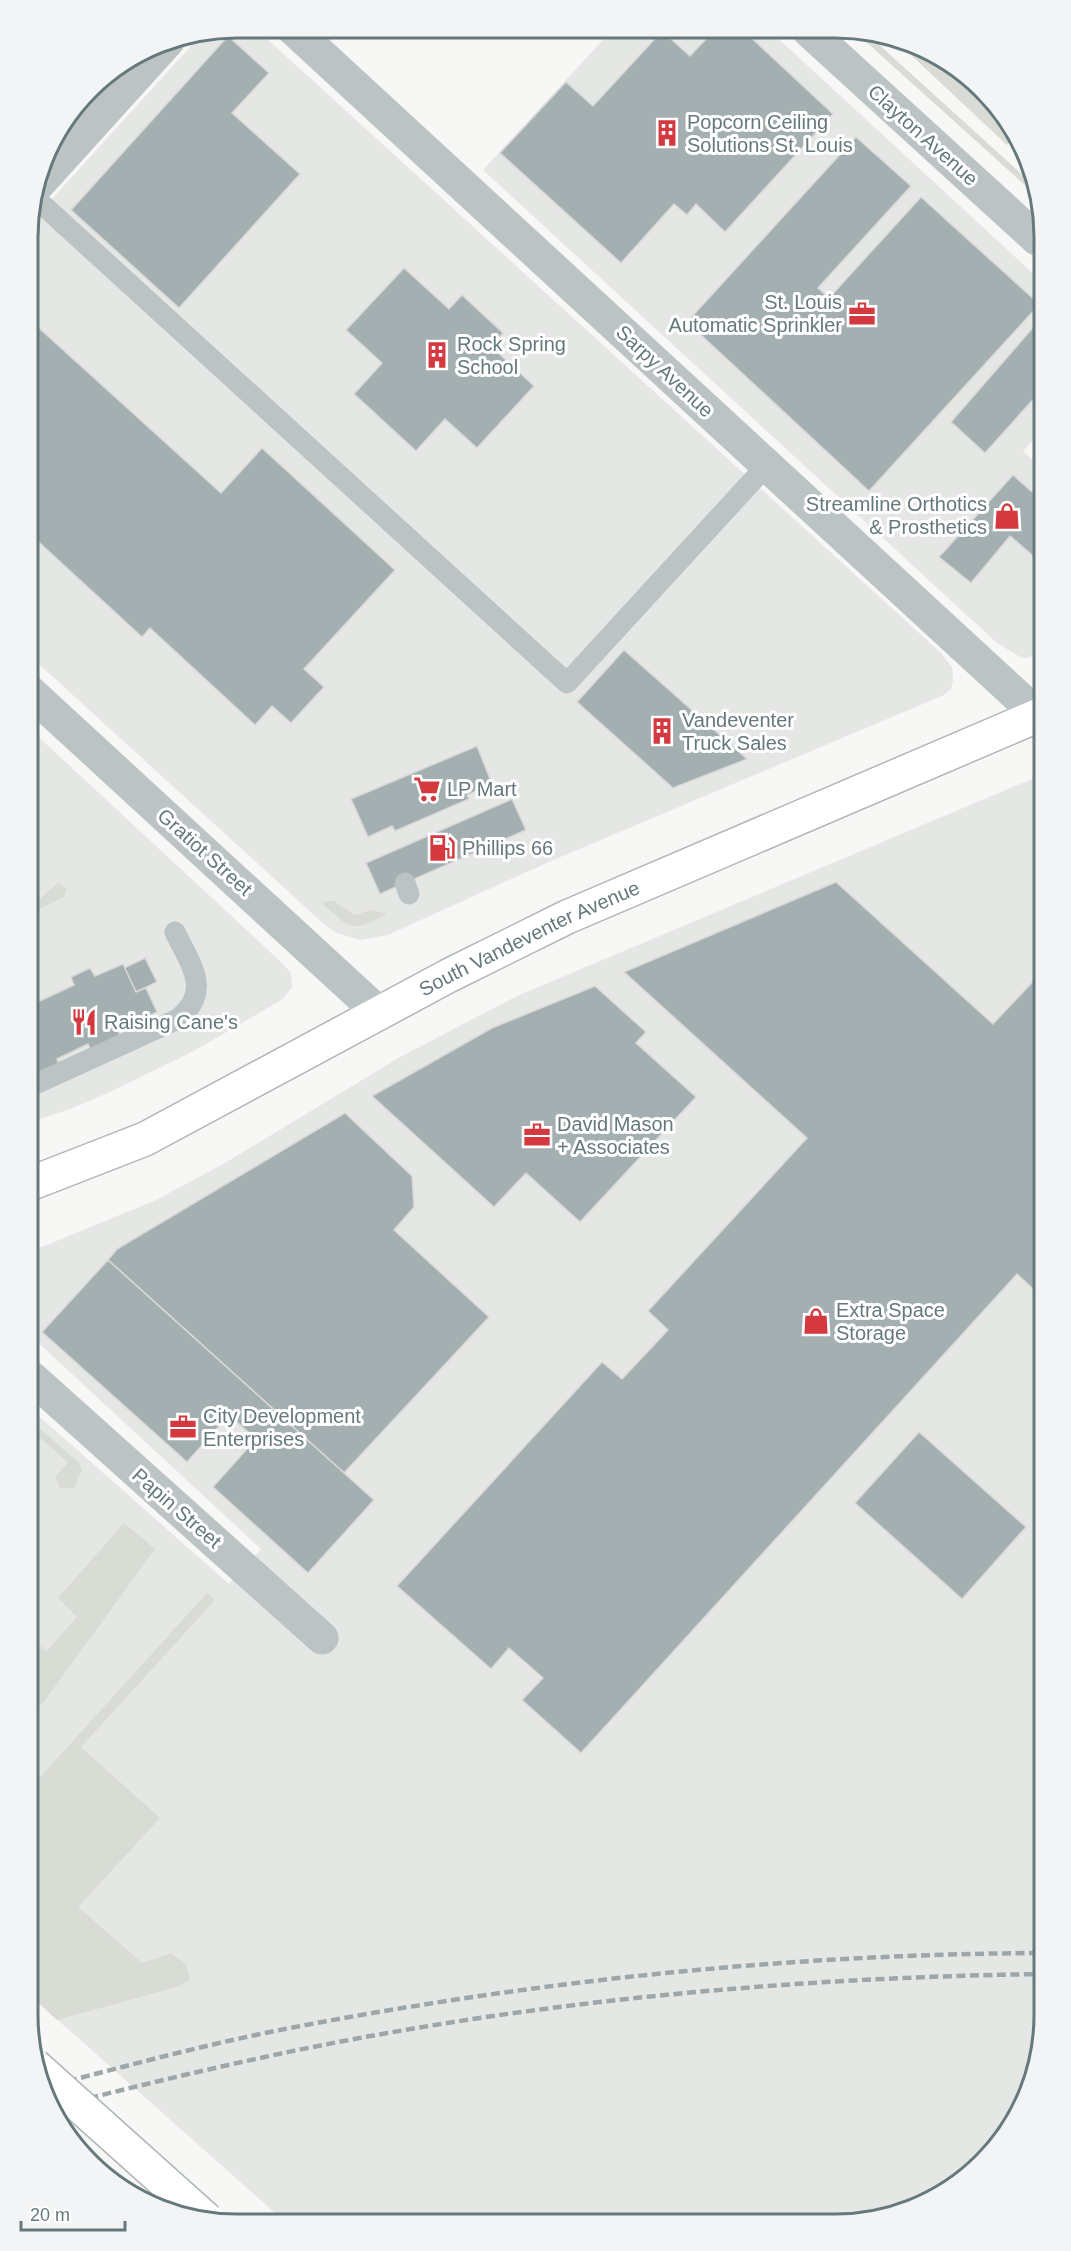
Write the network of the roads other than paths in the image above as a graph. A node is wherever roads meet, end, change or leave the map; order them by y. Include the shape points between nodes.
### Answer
1 (303, 38) edge
2 (817, 38) edge
3 (157, 55) edge
4 (48, 174) edge
5 (41, 203) edge
6 (1034, 236) edge
7 (766, 465) junction
8 (38, 699) edge
9 (1034, 710) edge
10 (1034, 717) edge
11 (175, 932) dead end
12 (379, 1013) junction
13 (38, 1083) edge
14 (38, 1181) edge
15 (38, 1383) edge
16 (322, 1638) dead end
17 (48, 2078) edge
18 (195, 2209) edge

1 - 7 street, Sarpy Avenue
2 - 6 street, Clayton Avenue
3 - 4 street
5 - 7 lane via 567,683
7 - 9 street, Sarpy Avenue
8 - 12 street, Gratiot Street
10 - 12 main road, South Vandeventer Avenue via 567,917
11 - 13 lane via 197,981 194,1003 186,1012
12 - 14 main road, South Vandeventer Avenue via 145,1139
15 - 16 street, Papin Street
17 - 18 main road, bridge

